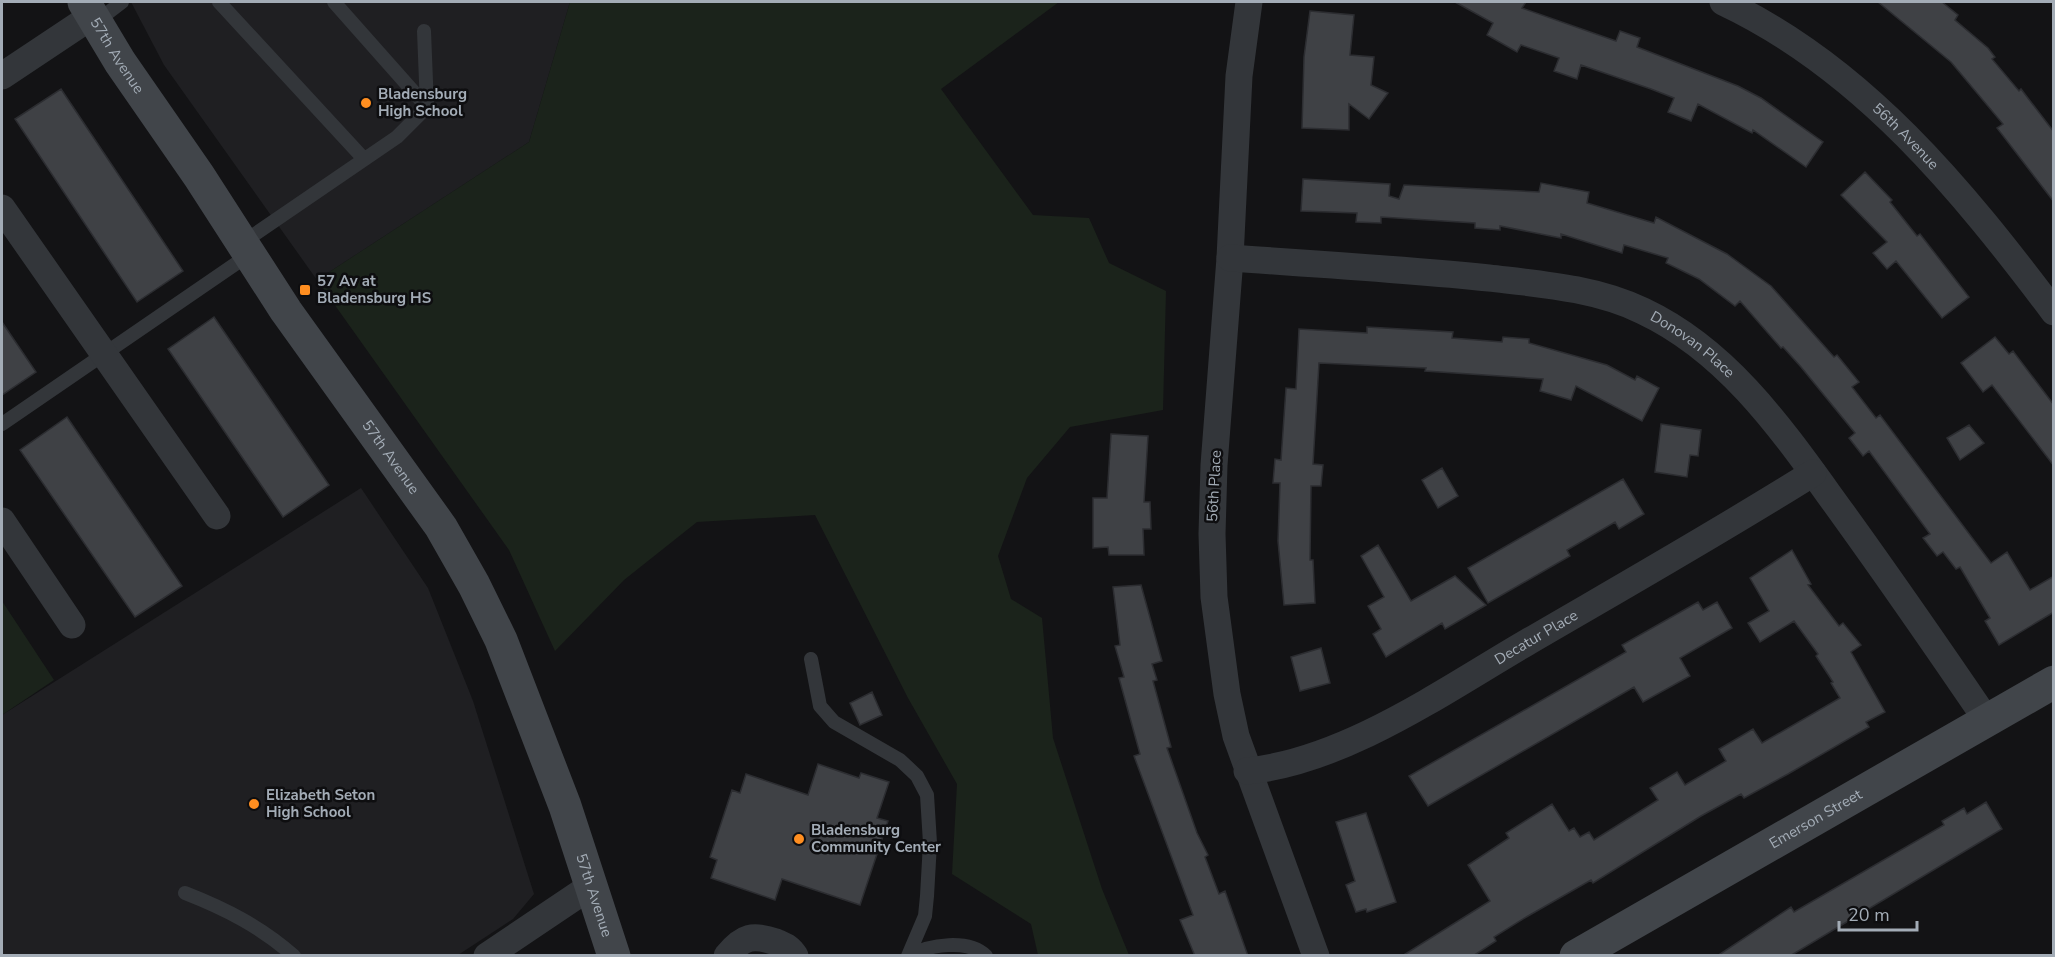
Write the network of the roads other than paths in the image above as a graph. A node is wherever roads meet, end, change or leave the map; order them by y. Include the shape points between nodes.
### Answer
1 (122, 2) edge
2 (219, 2) edge
3 (334, 2) edge
4 (1249, 2) edge
5 (1723, 2) edge
6 (91, 13) edge
7 (424, 31) dead end
8 (2, 76) edge
9 (427, 107) junction
10 (364, 159) junction
11 (2, 208) edge
12 (246, 248) junction
13 (1230, 258) junction
14 (2054, 312) edge
15 (104, 354) junction
16 (2, 424) edge
17 (1813, 472) junction
18 (217, 516) dead end
19 (2, 521) edge
20 (72, 625) dead end
21 (811, 659) dead end
22 (2054, 682) edge
23 (1986, 719) junction
24 (1247, 771) junction
25 (591, 886) junction
26 (185, 893) dead end
27 (294, 956) edge
28 (487, 956) edge
29 (614, 956) edge
30 (727, 956) edge
31 (795, 956) edge
32 (909, 956) edge
33 (986, 956) edge
34 (1316, 956) edge
35 (1576, 956) edge

1 - 6 lane
2 - 10 lane
3 - 9 lane
4 - 13 street, 56th Place via 1239,76
5 - 14 street, 56th Avenue via 1797,44 1877,106 1934,162
6 - 8 street
6 - 12 street, 57th Avenue
7 - 9 lane
9 - 10 lane via 397,137
10 - 12 lane
11 - 15 street
12 - 15 lane
12 - 25 street, 57th Avenue via 293,321 441,527 474,585 501,640 565,806
13 - 17 street, Donovan Place via 1525,282 1572,290 1642,310 1682,333 1722,365 1751,393
13 - 24 street, 56th Place via 1212,534 1214,597 1227,694
15 - 16 lane
15 - 18 street
17 - 23 street, Donovan Place
17 - 24 street, Decatur Place via 1688,549 1373,730 1301,762
19 - 20 street
21 - 32 lane via 820,705 834,722 900,760 927,795 930,843 925,916
22 - 23 street, Emerson Street
23 - 35 street, Emerson Street
24 - 34 street, 56th Place
25 - 28 street
25 - 29 street, 57th Avenue
26 - 27 lane via 225,909 267,933
30 - 31 street via 744,940 758,936 789,947
32 - 33 lane via 923,947 942,944 981,950

